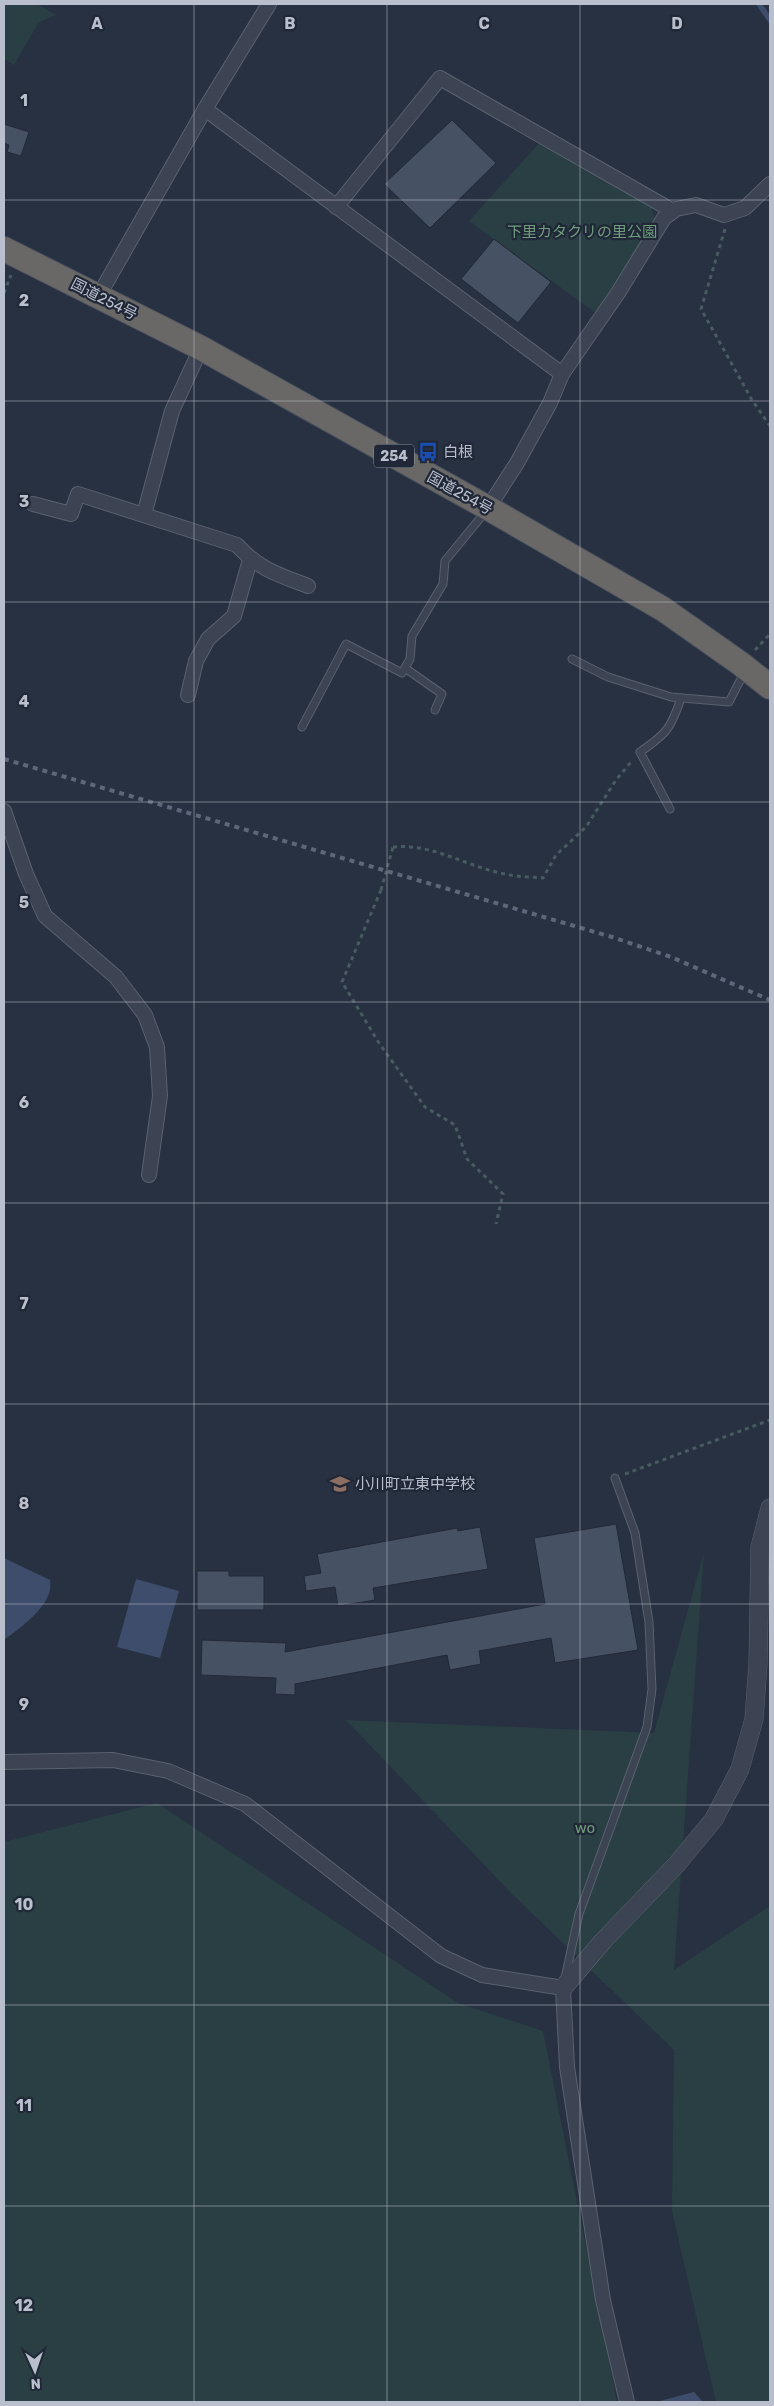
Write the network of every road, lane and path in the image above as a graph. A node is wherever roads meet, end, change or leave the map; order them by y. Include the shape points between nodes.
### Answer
1 (269, 4) edge
2 (205, 109) junction
3 (770, 184) edge
4 (336, 206) junction
5 (673, 211) junction
6 (724, 214) junction
7 (4, 248) edge
8 (98, 297) junction
9 (202, 348) junction
10 (562, 374) junction
11 (770, 426) edge
12 (33, 504) dead end
13 (488, 508) junction
14 (144, 515) junction
15 (250, 560) junction
16 (308, 586) dead end
17 (572, 659) dead end
18 (405, 668) junction
19 (747, 668) junction
20 (770, 687) edge
21 (188, 695) dead end
22 (680, 698) junction
23 (435, 710) dead end
24 (302, 727) dead end
25 (640, 752) junction
26 (670, 810) dead end
27 (4, 811) edge
28 (148, 1175) dead end
29 (496, 1224) dead end
30 (770, 1420) edge
31 (614, 1478) joint
32 (770, 1508) edge
33 (4, 1762) edge
34 (563, 1988) junction
35 (627, 2402) edge

1 - 2 street
2 - 4 street
2 - 8 street
3 - 6 street via 745,208
4 - 5 street via 440,78
4 - 10 street
5 - 6 street via 696,205
5 - 10 street via 664,218 618,293
6 - 11 path via 724,229 701,309
7 - 8 highway, 国道254号 / 254
8 - 9 highway, 国道254号 / 254
9 - 13 highway, 国道254号 / 254
9 - 14 street via 172,411
10 - 13 street via 540,420
12 - 14 street via 72,514 78,494
13 - 18 lane via 445,561 443,584 412,636 410,659
13 - 19 highway, 国道254号 / 254 via 663,610
14 - 15 street via 237,545
15 - 16 street
15 - 21 street via 234,616 208,639 196,661
17 - 22 lane via 608,677 671,698
18 - 23 lane via 442,694
18 - 24 lane via 402,673 346,644
19 - 20 highway, 国道254号 / 254
19 - 22 lane via 729,702
22 - 25 lane via 673,723
25 - 26 lane
25 - 29 path, bridge via 616,780 586,827 556,855 543,878 504,874 426,849 393,847 381,890 342,982 378,1043 425,1108 455,1125 467,1159 503,1194
27 - 28 street via 26,874 46,916 116,977 145,1015 158,1047 160,1096
30 - 31 path
31 - 34 lane via 635,1533 649,1622 652,1689 647,1727 579,1914
32 - 34 street via 760,1546 754,1719 740,1769 714,1819
33 - 34 street via 112,1760 168,1771 245,1804 441,1956 482,1975
34 - 35 street via 568,2067 603,2300

